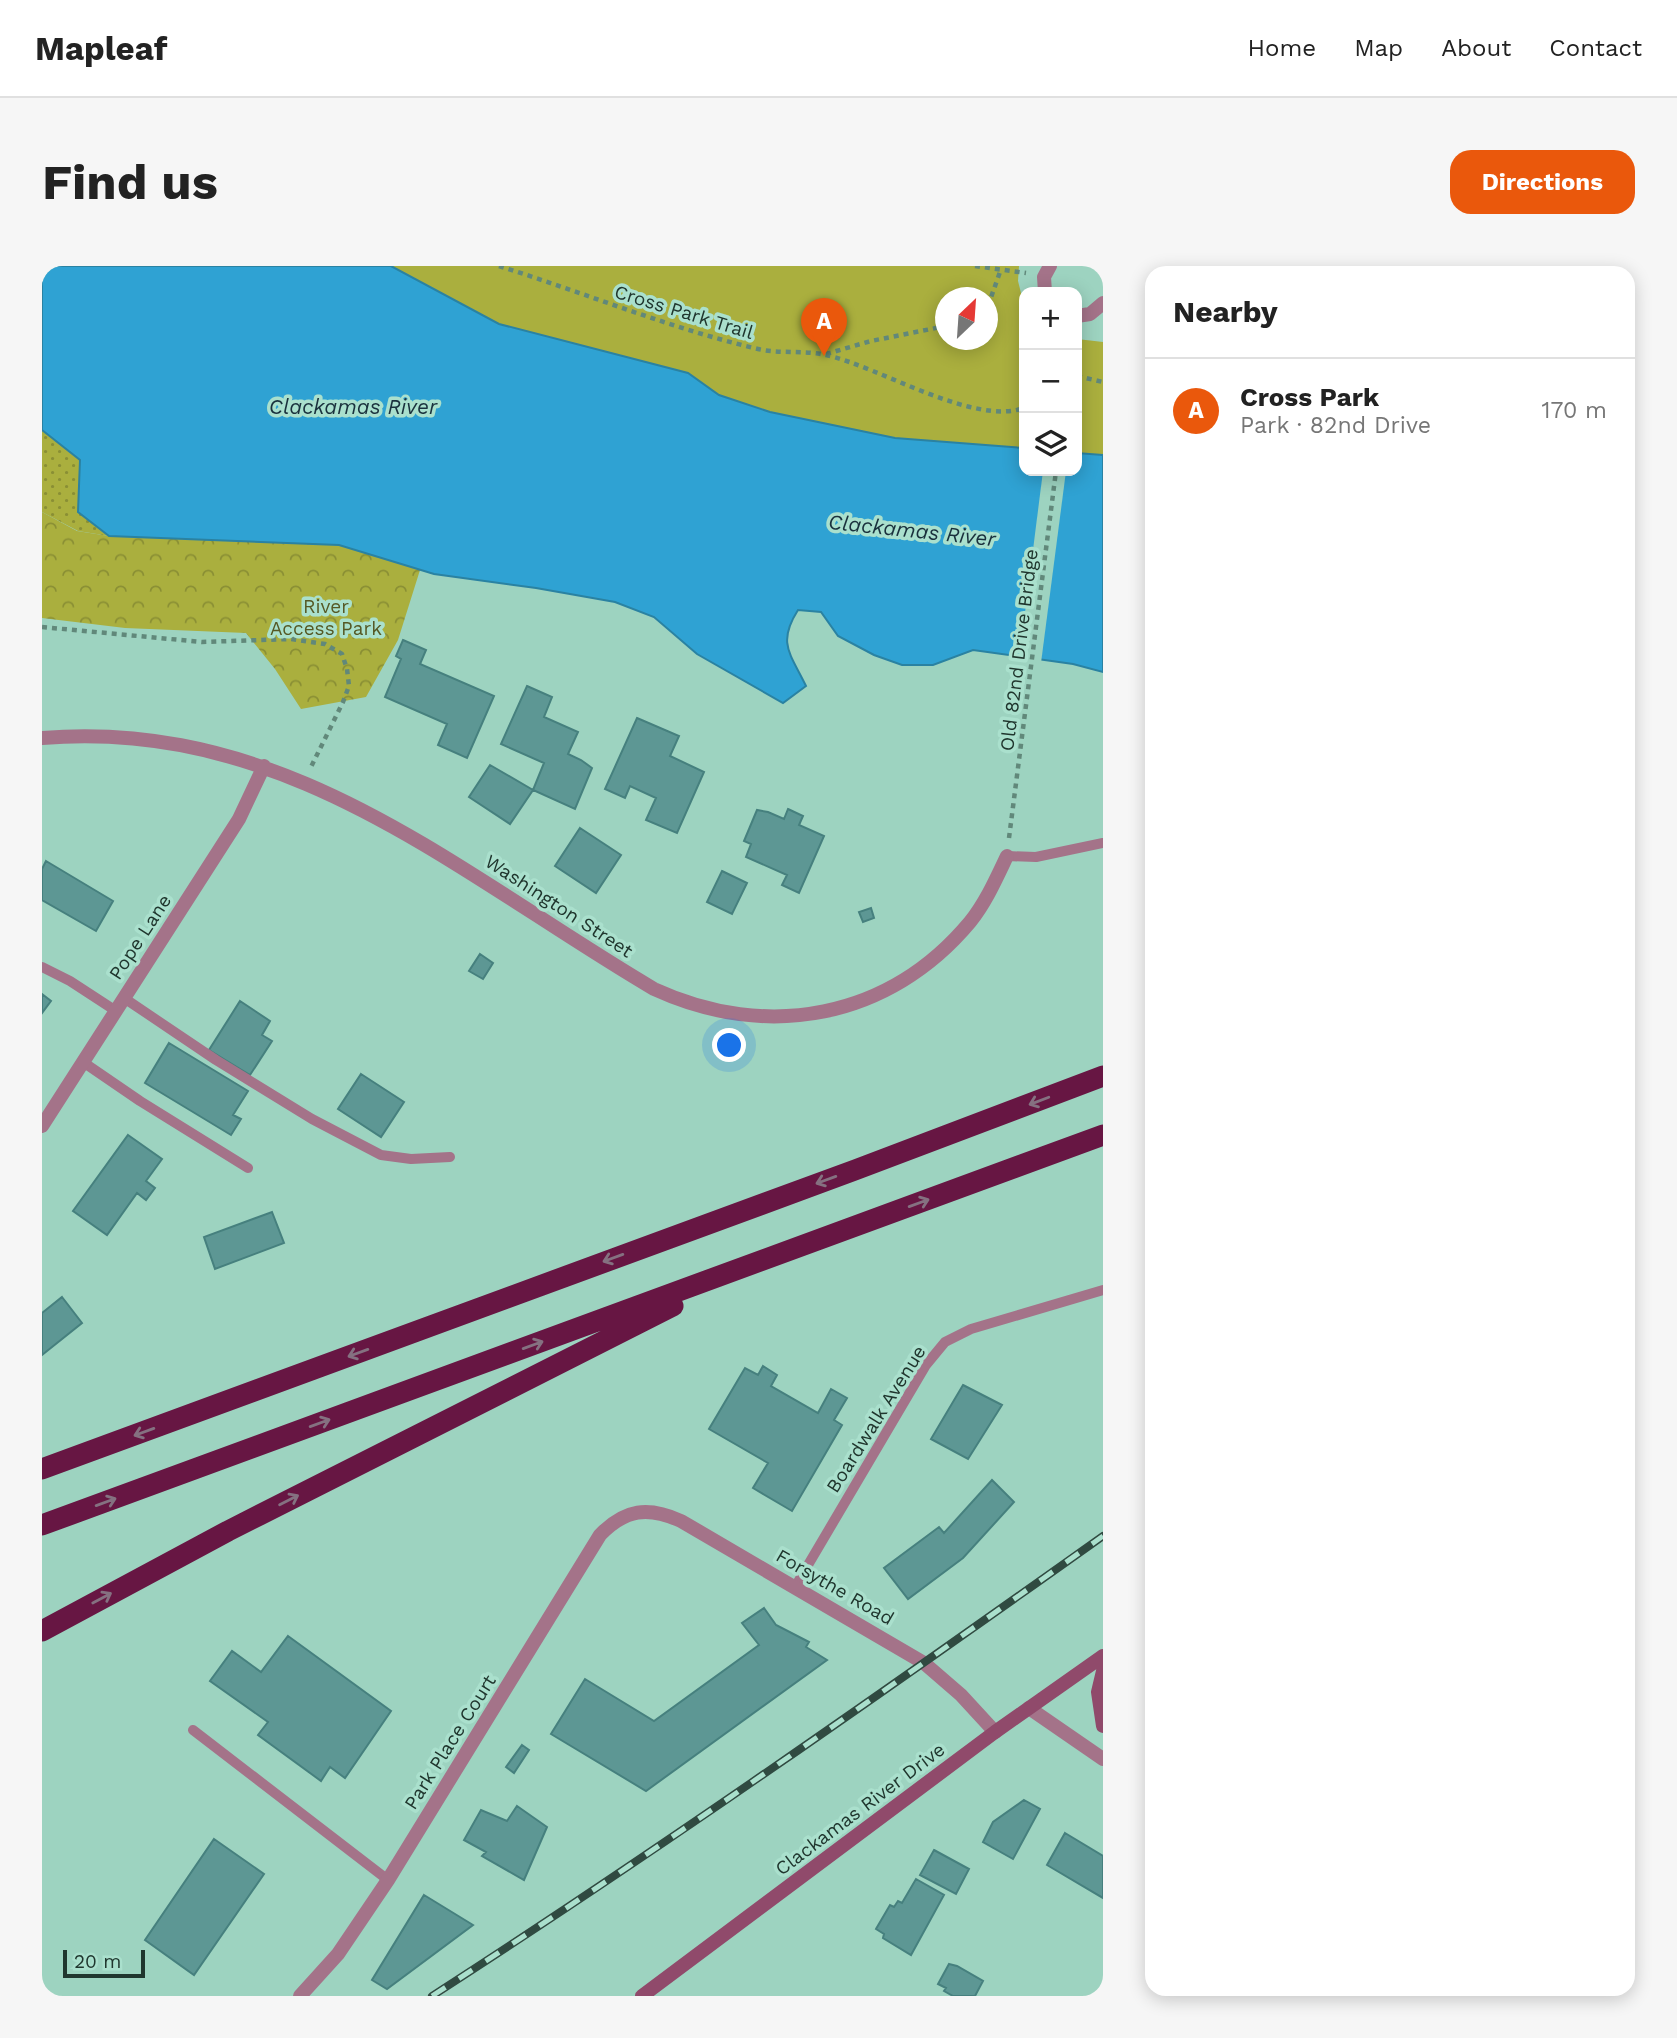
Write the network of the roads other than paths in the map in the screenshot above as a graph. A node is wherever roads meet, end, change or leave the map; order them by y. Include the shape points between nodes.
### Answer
1 (1050, 266) edge
2 (1045, 287) edge
3 (1103, 303) edge
4 (1082, 315) edge
5 (42, 738) edge
6 (264, 766) junction
7 (1103, 843) edge
8 (1007, 856) joint
9 (42, 967) edge
10 (124, 998) junction
11 (116, 1011) junction
12 (83, 1062) junction
13 (1103, 1076) edge
14 (42, 1126) edge
15 (1103, 1135) edge
16 (450, 1157) dead end
17 (248, 1168) dead end
18 (763, 1260) junction
19 (1103, 1290) edge
20 (42, 1469) edge
21 (634, 1513) joint
22 (42, 1525) edge
23 (795, 1587) junction
24 (42, 1631) edge
25 (1103, 1656) edge
26 (1103, 1671) edge
27 (1029, 1708) junction
28 (1103, 1726) edge
29 (193, 1730) dead end
30 (995, 1732) junction
31 (1103, 1759) edge
32 (388, 1880) junction
33 (300, 1996) edge
34 (642, 1996) edge

1 - 2 street
3 - 4 street
5 - 6 street, Washington Street via 138,739
6 - 8 street, Washington Street via 417,839 654,989 689,1004 745,1016 831,1011 896,985 936,957 971,920
6 - 10 street, Pope Lane via 239,819
7 - 8 lane via 1036,857
9 - 11 lane
10 - 11 street, Pope Lane
10 - 16 lane via 230,1069 381,1155
11 - 12 street, Pope Lane
12 - 14 street, Pope Lane
12 - 17 lane
13 -> 20 highway
18 -> 15 highway
22 -> 18 highway
24 -> 18 highway via 228,1531
19 - 23 lane, Boardwalk Avenue via 971,1329 945,1342 926,1365
21 - 23 street, Forsythe Road via 665,1514
21 - 32 street, Park Place Court via 600,1535
23 - 30 street, Forsythe Road via 924,1663
25 - 27 main road, Clackamas River Drive
26 - 28 main road via 1098,1692
27 - 30 main road, Clackamas River Drive
27 - 31 street
29 - 32 lane
30 - 34 main road, Clackamas River Drive
32 - 33 street, Park Place Court via 338,1954

